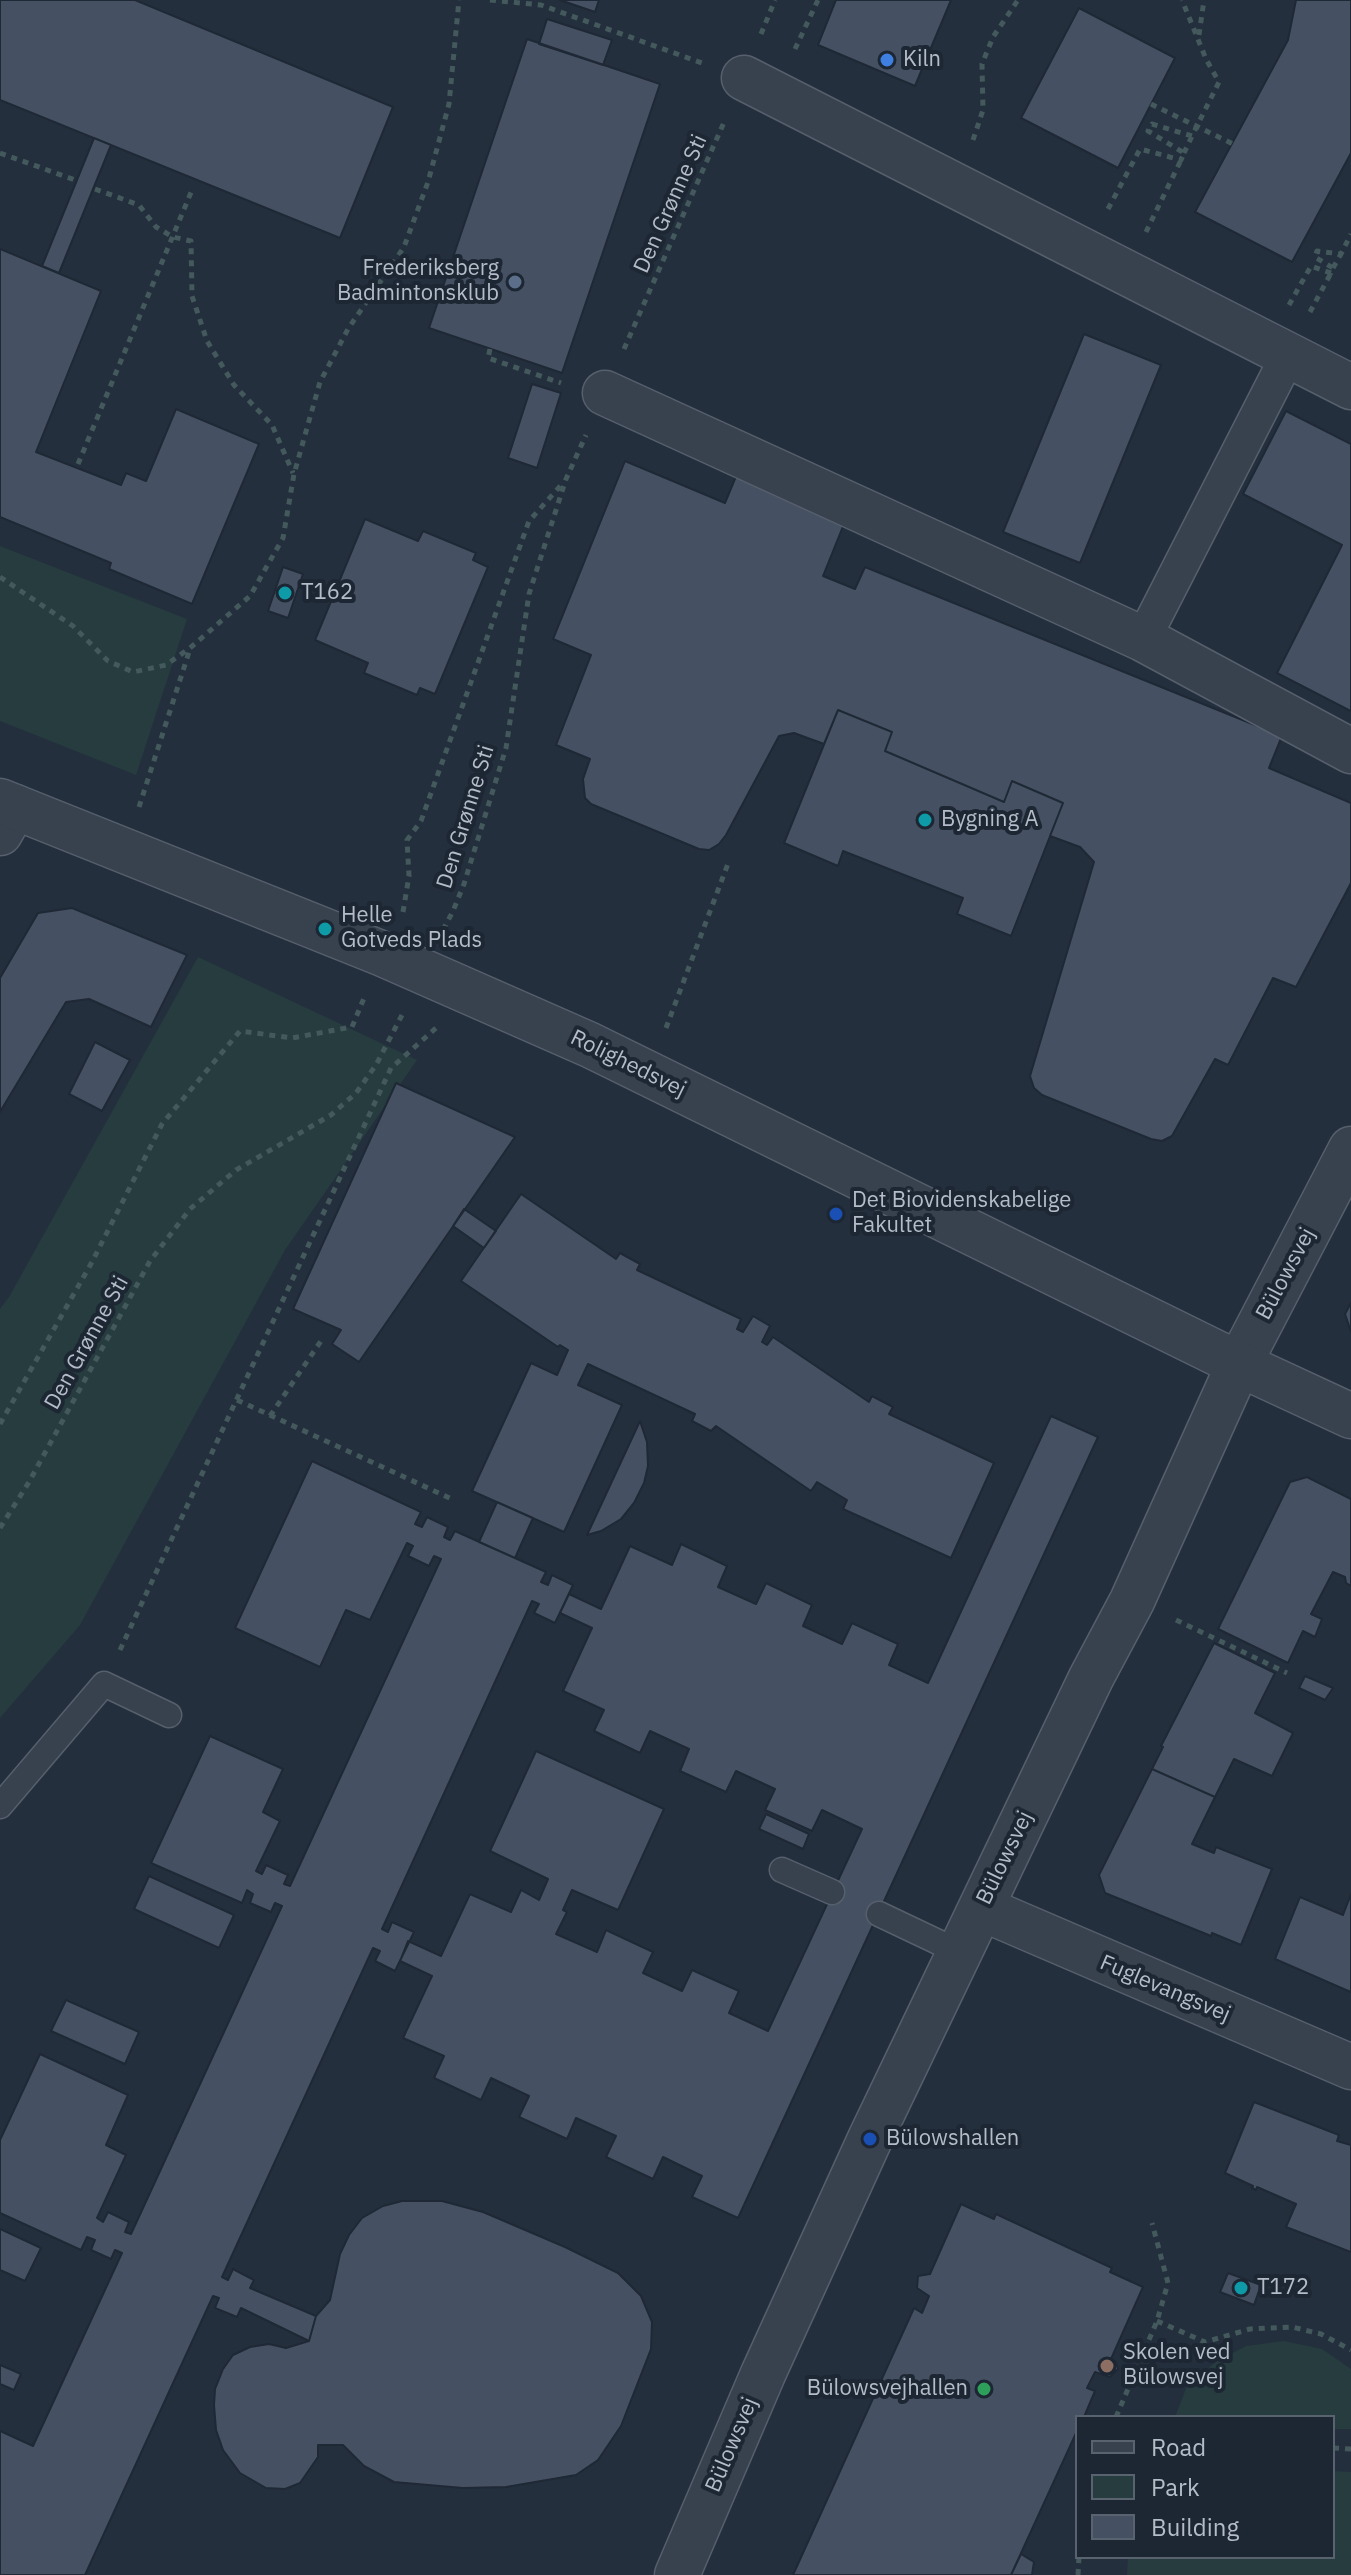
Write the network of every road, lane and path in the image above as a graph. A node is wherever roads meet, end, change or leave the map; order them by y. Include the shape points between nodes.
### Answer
1 (459, 0) edge
2 (490, 0) edge
3 (775, 0) edge
4 (1018, 0) edge
5 (1182, 0) edge
6 (1204, 0) edge
7 (1199, 37) junction
8 (744, 78) junction
9 (1151, 104) dead end
10 (1197, 126) junction
11 (1192, 136) junction
12 (1233, 144) dead end
13 (0, 153) edge
14 (1184, 153) junction
15 (1181, 160) junction
16 (75, 180) dead end
17 (1171, 180) dead end
18 (957, 186) junction
19 (95, 189) dead end
20 (192, 190) dead end
21 (1351, 234) edge
22 (173, 237) junction
23 (1086, 252) junction
24 (1341, 254) junction
25 (1332, 270) junction
26 (1324, 285) dead end
27 (490, 349) dead end
28 (1278, 350) junction
29 (1351, 387) edge
30 (605, 393) junction
31 (78, 464) dead end
32 (294, 474) junction
33 (566, 479) junction
34 (0, 577) edge
35 (1143, 639) junction
36 (190, 648) junction
37 (1351, 751) edge
38 (5, 814) edge
39 (126, 851) junction
40 (729, 861) dead end
41 (383, 954) junction
42 (424, 971) junction
43 (476, 993) junction
44 (647, 1073) junction
45 (1351, 1149) edge
46 (323, 1338) dead end
47 (1239, 1364) junction
48 (237, 1400) junction
49 (270, 1416) junction
50 (1351, 1416) edge
51 (0, 1424) edge
52 (454, 1500) dead end
53 (0, 1528) edge
54 (1132, 1601) junction
55 (1287, 1673) dead end
56 (104, 1684) junction
57 (169, 1715) dead end
58 (0, 1806) edge
59 (782, 1870) dead end
60 (832, 1892) dead end
61 (981, 1908) junction
62 (879, 1914) dead end
63 (959, 1952) junction
64 (1351, 2067) edge
65 (1152, 2223) dead end
66 (1157, 2321) junction
67 (1351, 2350) edge
68 (1117, 2415) edge
69 (677, 2575) edge

1 - 32 path via 449,104 428,182 404,247 348,329 320,382
2 - 8 path via 541,5
3 - 8 path, Den Grønne Sti
4 - 18 path via 982,64 983,110
5 - 7 path
6 - 7 path
7 - 10 path via 1219,82
8 - 18 street
8 - 30 path, Den Grønne Sti
9 - 10 path
10 - 11 path
10 - 12 path
11 - 14 path
11 - 14 path via 1152,124 1148,131
13 - 16 path
14 - 15 path
15 - 17 path
15 - 23 path via 1140,149
18 - 23 street
19 - 22 path via 139,205 156,227
20 - 22 path
21 - 24 path
22 - 31 path
22 - 32 path via 191,241 192,296 207,341 234,385 272,425
23 - 28 street
24 - 25 path
24 - 25 path via 1317,251 1315,257
25 - 26 path
25 - 28 path via 1311,266
27 - 30 path via 488,358
28 - 29 street
28 - 35 street
30 - 33 path, Den Grønne Sti
30 - 35 street
32 - 36 path via 283,538 250,596
33 - 41 path via 529,521 421,821 407,840 405,907
33 - 42 path, Den Grønne Sti via 529,594 506,748 464,884
34 - 36 path via 73,626 108,661 133,672 166,665
35 - 37 street
36 - 39 path
38 - 39 street, Rolighedsvej
39 - 41 street, Rolighedsvej
40 - 44 path
41 - 42 street, Rolighedsvej
41 - 51 path via 352,1027 292,1038 240,1031 162,1124
42 - 43 street, Rolighedsvej
42 - 53 path, Den Grønne Sti via 356,1093 331,1115 236,1170 190,1209 150,1261
43 - 44 street, Rolighedsvej
43 - 48 path via 391,1068
44 - 47 street, Rolighedsvej
45 - 47 street, Bülowsvej
46 - 49 path
47 - 50 street, Rolighedsvej
47 - 54 street, Bülowsvej
48 - 49 path
48 - 56 path
49 - 52 path
54 - 55 path
54 - 61 street, Bülowsvej
56 - 57 lane
56 - 58 lane
59 - 60 lane
61 - 63 street, Bülowsvej
61 - 64 street, Fuglevangsvej
62 - 63 lane
63 - 69 street, Bülowsvej via 769,2360
65 - 66 path via 1168,2283
66 - 67 path via 1205,2342 1250,2329 1292,2327 1321,2334
66 - 68 path

